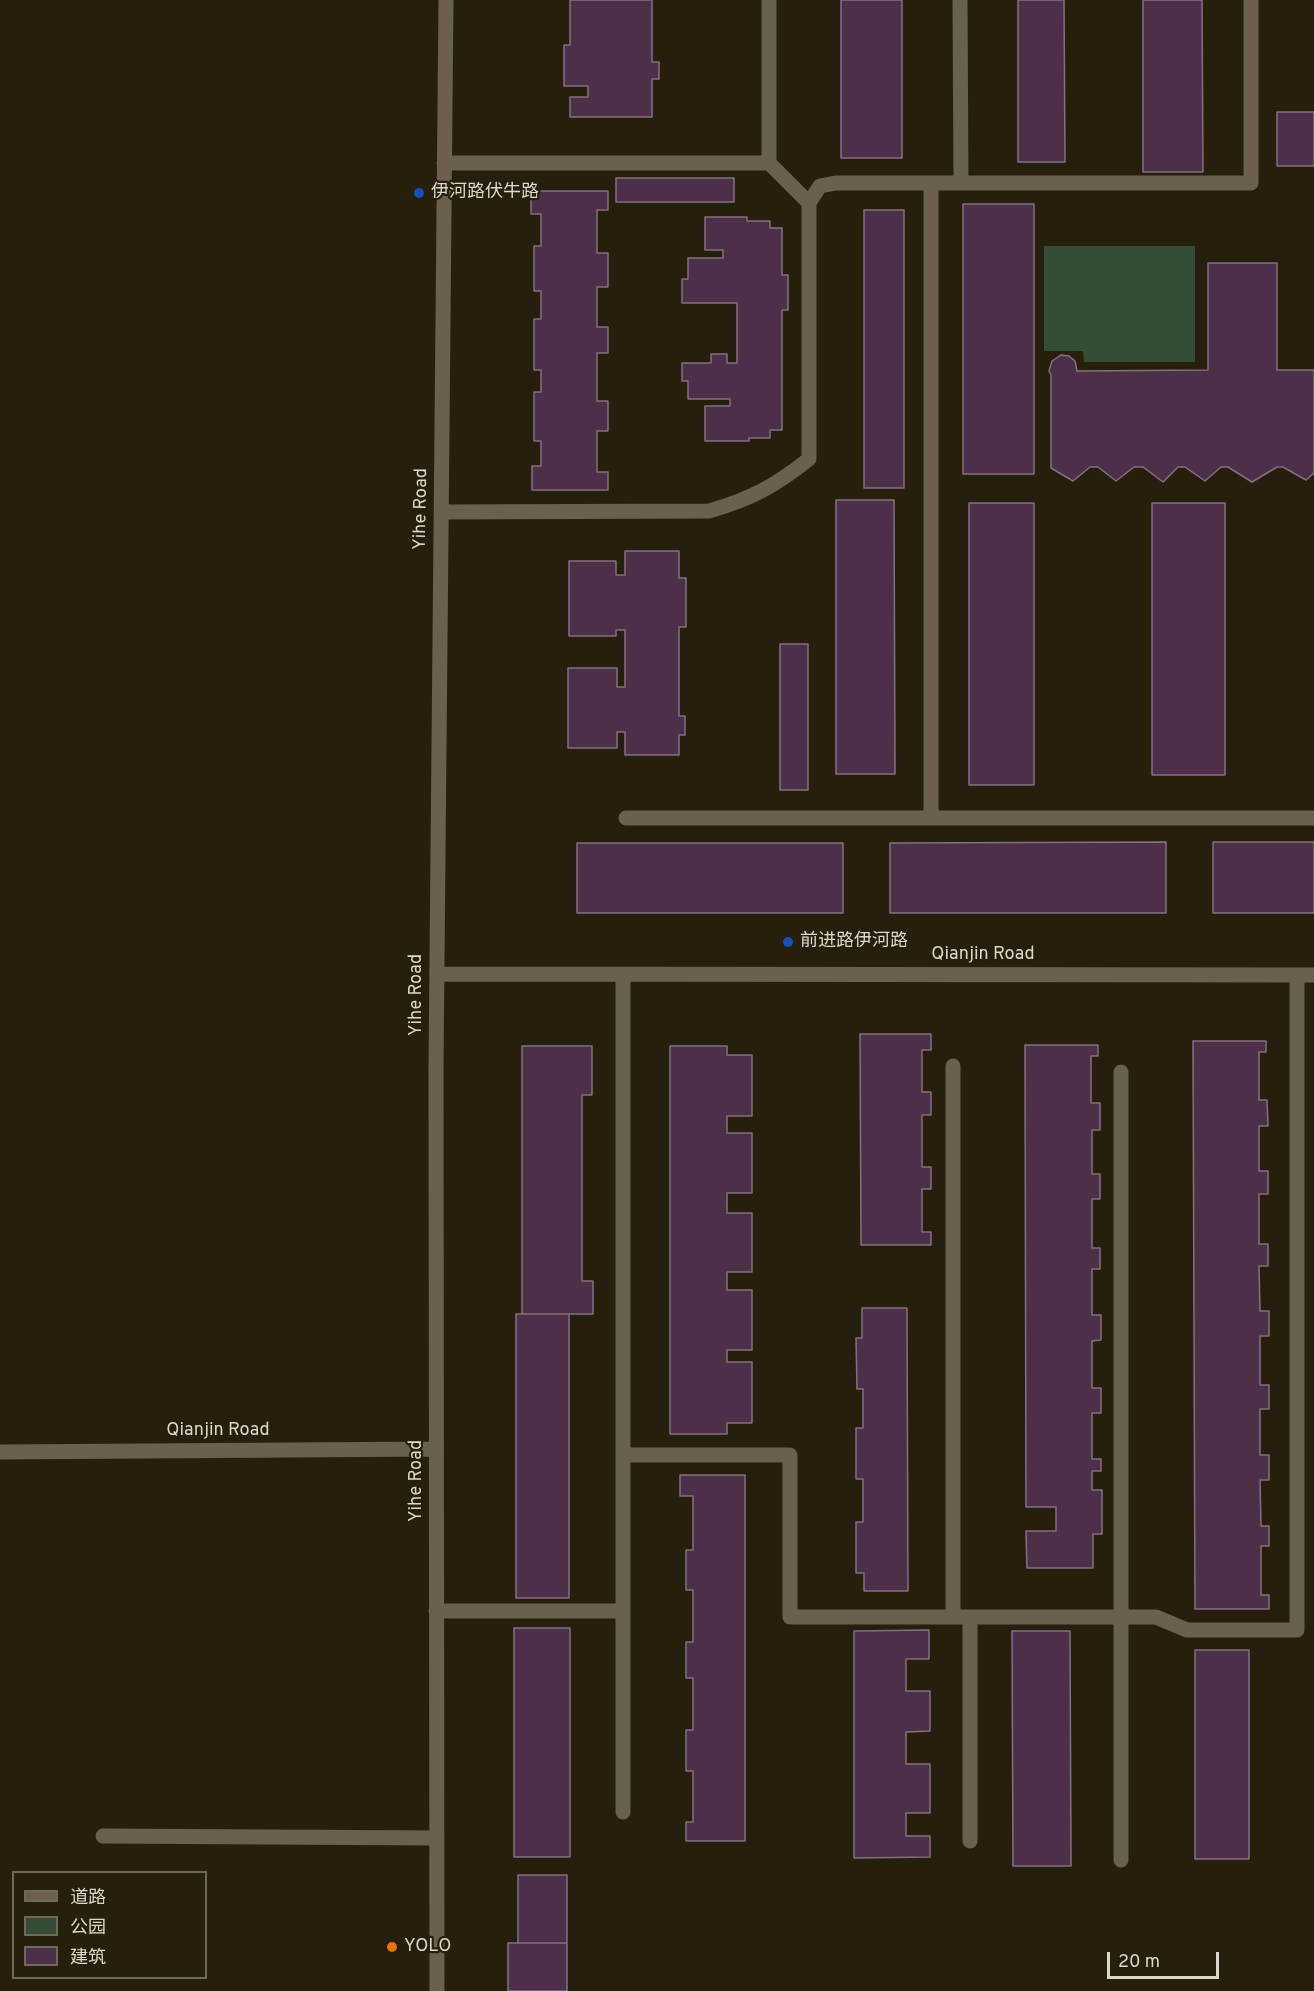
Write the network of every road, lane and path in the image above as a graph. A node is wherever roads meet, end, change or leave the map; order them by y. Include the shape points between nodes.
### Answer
1 (446, 0) edge
2 (769, 0) edge
3 (960, 0) edge
4 (1251, 0) edge
5 (444, 163) junction
6 (769, 163) junction
7 (931, 183) junction
8 (960, 183) junction
9 (809, 203) junction
10 (441, 512) junction
11 (626, 818) dead end
12 (931, 818) junction
13 (1314, 818) edge
14 (437, 974) junction
15 (623, 974) junction
16 (1297, 975) junction
17 (1314, 975) edge
18 (953, 1066) dead end
19 (1121, 1072) dead end
20 (436, 1449) junction
21 (0, 1452) edge
22 (623, 1455) junction
23 (436, 1611) junction
24 (623, 1611) junction
25 (953, 1617) junction
26 (970, 1617) junction
27 (1121, 1617) junction
28 (623, 1812) dead end
29 (103, 1836) dead end
30 (436, 1838) junction
31 (970, 1841) dead end
32 (1121, 1860) dead end
33 (437, 1991) edge

1 - 5 street, Yihe Road
2 - 6 street
3 - 8 street
4 - 8 street via 1251,183
5 - 6 street
5 - 10 street, Yihe Road
6 - 9 street
7 - 8 street
7 - 9 street via 836,183 819,186
7 - 12 street
9 - 10 street via 809,459 782,481 739,503 709,511
10 - 14 street, Yihe Road
11 - 12 street
12 - 13 street
14 - 15 street, Qianjin Road
14 - 20 street, Yihe Road
15 - 16 street, Qianjin Road
15 - 22 street
16 - 17 street, Qianjin Road
16 - 27 street via 1297,1630 1187,1630 1156,1617
18 - 25 street
19 - 27 street
20 - 21 street, Qianjin Road
20 - 23 street, Yihe Road
22 - 24 street
22 - 25 street via 790,1455 790,1617
23 - 24 street
23 - 30 street, Yihe Road
24 - 28 street
25 - 26 street
26 - 27 street
26 - 31 street
27 - 32 street
29 - 30 street
30 - 33 street, Yihe Road

